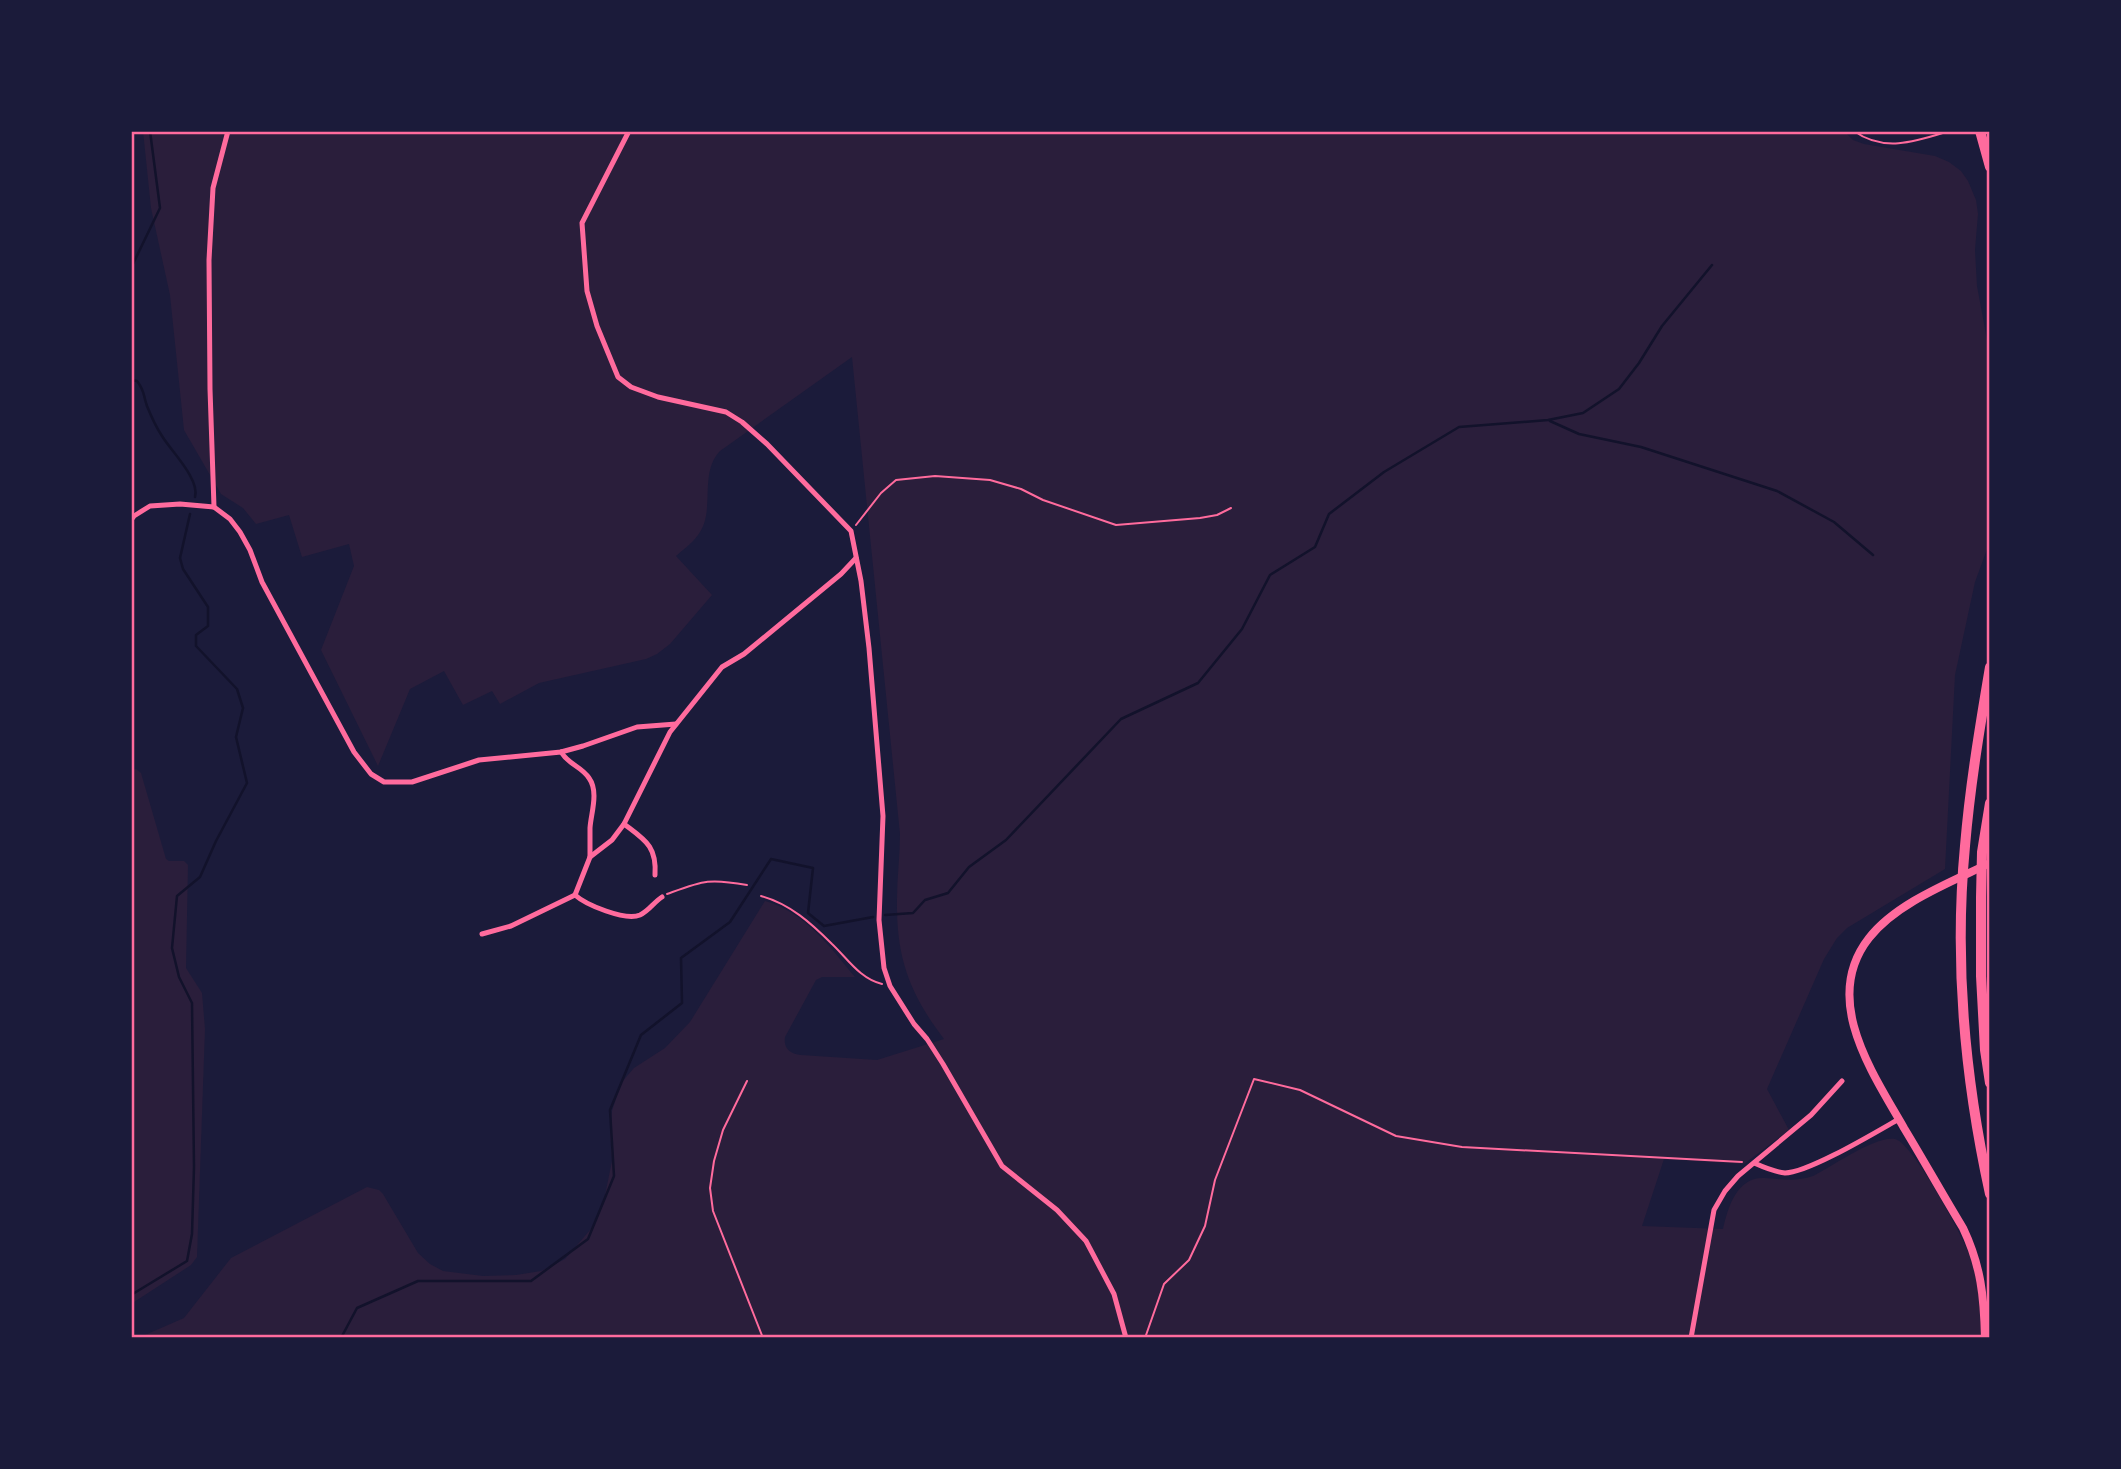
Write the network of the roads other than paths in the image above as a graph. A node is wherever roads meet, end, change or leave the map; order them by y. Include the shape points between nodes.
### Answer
1 (228, 131) edge
2 (629, 131) edge
3 (1980, 131) edge
4 (1990, 167) edge
5 (214, 507) junction
6 (131, 520) edge
7 (856, 558) junction
8 (1990, 667) edge
9 (676, 724) junction
10 (561, 752) junction
11 (1990, 803) edge
12 (624, 824) junction
13 (590, 857) junction
14 (1990, 863) edge
15 (655, 875) dead end
16 (575, 895) junction
17 (662, 897) road end
18 (482, 934) dead end
19 (1842, 1081) dead end
20 (1990, 1083) edge
21 (1899, 1119) junction
22 (1754, 1163) junction
23 (1990, 1194) edge
24 (1126, 1338) edge
25 (1691, 1338) edge
26 (1985, 1338) edge

1 - 5 street via 213,188 209,260
2 - 7 street via 582,223 587,291 618,377 658,397 726,412 742,422 851,531
3 - 4 highway
5 - 6 street via 150,506
5 - 10 street via 240,532 354,752 371,774 384,782 412,782 478,760
7 - 9 street via 744,654 722,667
7 - 24 street via 869,648 883,816 880,920 890,986 943,1064 1002,1166 1058,1210 1086,1241 1114,1294
8 - 23 highway via 1961,908 1967,1056
9 - 10 street via 637,727
9 - 12 street
10 - 13 street via 591,781
11 - 20 highway via 1982,852 1981,976
12 - 13 street
12 - 15 street via 654,852
13 - 16 street
14 - 21 main road via 1907,905 1876,930 1858,955 1850,979 1855,1034 1867,1065
16 - 17 street via 594,906 637,917
16 - 18 street via 511,926
19 - 22 street via 1811,1115
21 - 22 street via 1798,1170 1786,1173
21 - 26 main road via 1974,1251 1984,1299
22 - 25 street via 1725,1191 1714,1210

